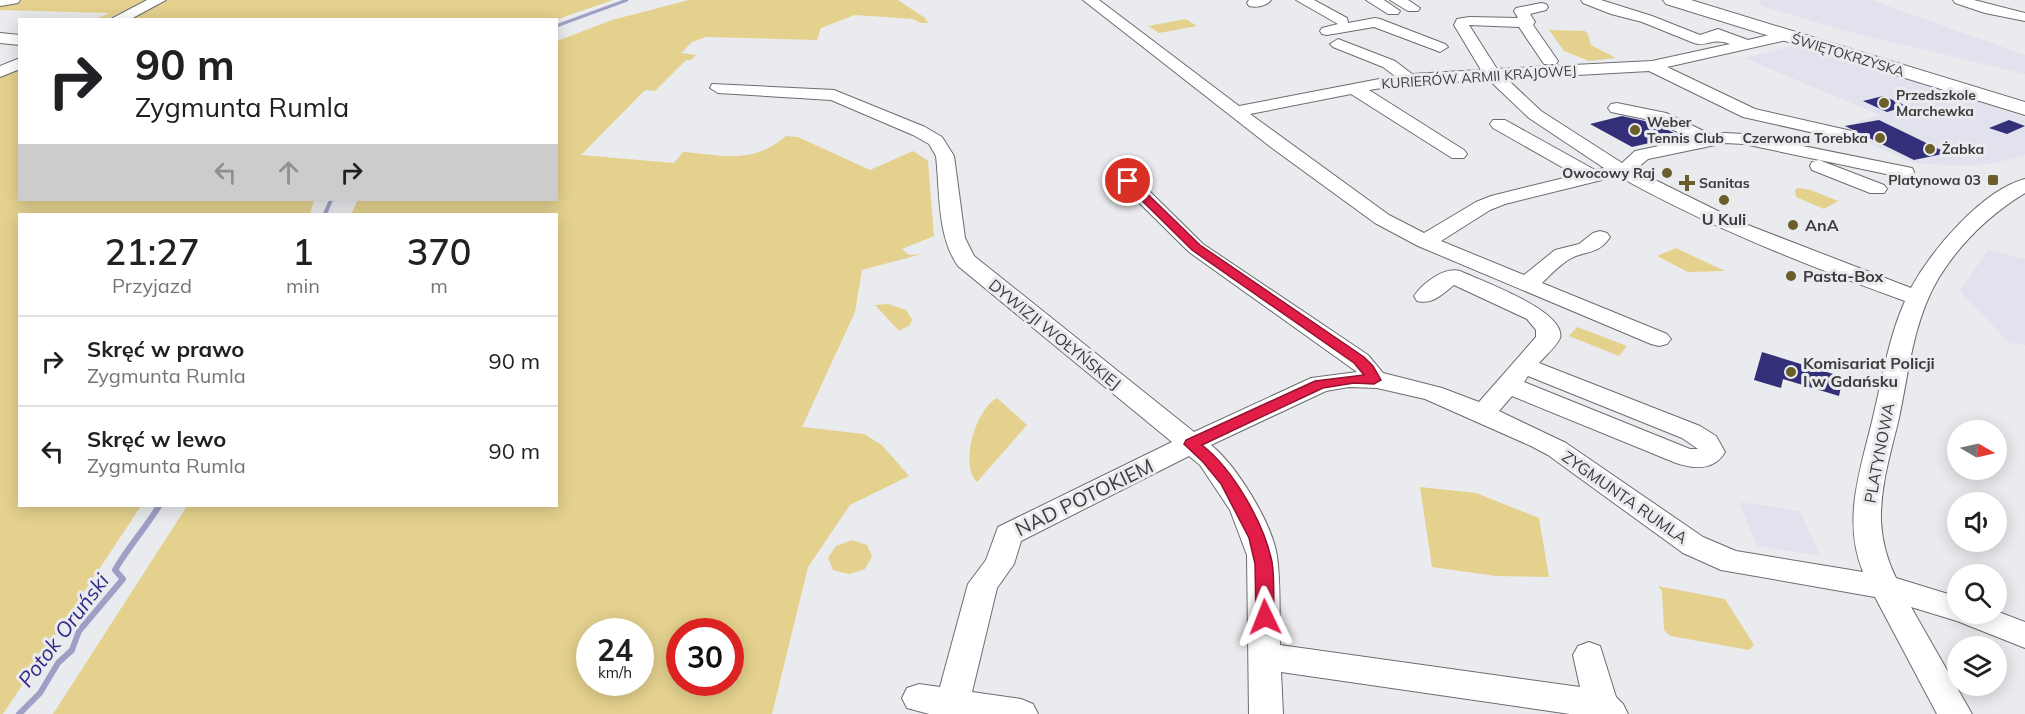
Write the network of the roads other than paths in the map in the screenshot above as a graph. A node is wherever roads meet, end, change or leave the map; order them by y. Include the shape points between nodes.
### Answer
1 (14, 0) edge
2 (159, 0) edge
3 (1303, 0) edge
4 (1328, 0) edge
5 (1373, 0) edge
6 (1588, 0) edge
7 (1672, 0) edge
8 (1960, 0) edge
9 (0, 2) edge
10 (1093, 2) edge
11 (1114, 2) dead end
12 (1395, 5) edge
13 (1541, 7) dead end
14 (1413, 8) dead end
15 (2025, 16) edge
16 (1360, 17) dead end
17 (120, 18) edge
18 (1342, 21) dead end
19 (1524, 23) junction
20 (1385, 27) junction
21 (1327, 31) dead end
22 (1786, 36) junction
23 (0, 38) edge
24 (18, 40) edge
25 (1699, 40) junction
26 (1748, 45) junction
27 (1440, 46) dead end
28 (1550, 61) dead end
29 (1647, 62) junction
30 (18, 64) edge
31 (0, 72) edge
32 (1492, 74) junction
33 (1408, 80) junction
34 (718, 88) dead end
35 (1354, 88) junction
36 (1617, 108) dead end
37 (2025, 109) edge
38 (1236, 112) junction
39 (1499, 124) dead end
40 (1850, 136) dead end
41 (1710, 141) junction
42 (1764, 143) junction
43 (1458, 154) dead end
44 (1621, 170) junction
45 (1119, 172) dead end
46 (1905, 172) dead end
47 (1593, 177) junction
48 (2025, 185) edge
49 (1877, 189) dead end
50 (1600, 237) dead end
51 (1425, 242) junction
52 (1526, 285) junction
53 (1425, 296) dead end
54 (1917, 298) junction
55 (1659, 339) dead end
56 (1516, 376) junction
57 (1374, 380) junction
58 (1482, 415) junction
59 (1191, 444) junction
60 (1885, 587) junction
61 (1947, 606) edge
62 (1996, 624) edge
63 (2025, 635) edge
64 (1590, 655) dead end
65 (1266, 656) junction
66 (919, 698) dead end
67 (951, 709) edge
68 (1606, 709) edge
69 (1021, 714) edge
70 (1266, 714) edge
71 (1954, 714) edge

1 - 9 street
2 - 17 street
3 - 18 street
4 - 16 street
5 - 12 street
6 - 25 street, KURIERÓW ARMII KRAJOWEJ
7 - 22 main road, ŚWIĘTOKRZYSKA
8 - 15 street
10 - 11 street
10 - 38 street
12 - 14 street
13 - 19 street via 1521,11 1528,22
19 - 28 street
19 - 32 street via 1462,22 1469,44
20 - 21 street via 1373,22
20 - 27 street
20 - 33 street via 1367,30 1338,44 1385,62
22 - 26 street, KURIERÓW ARMII KRAJOWEJ
22 - 37 main road, ŚWIĘTOKRZYSKA
23 - 24 street
25 - 26 street, KURIERÓW ARMII KRAJOWEJ via 1718,34
25 - 29 street, KURIERÓW ARMII KRAJOWEJ
26 - 29 street, KURIERÓW ARMII KRAJOWEJ
29 - 32 street, KURIERÓW ARMII KRAJOWEJ
29 - 40 street, KURIERÓW ARMII KRAJOWEJ via 1746,121
30 - 31 street
32 - 33 street, KURIERÓW ARMII KRAJOWEJ
32 - 44 street via 1550,126
33 - 35 street, KURIERÓW ARMII KRAJOWEJ
34 - 59 street, DYWIZJI WOŁYŃSKIEJ via 834,95 936,141 945,156 955,238 966,261
35 - 38 street, KURIERÓW ARMII KRAJOWEJ
35 - 43 street
36 - 41 street via 1660,117
38 - 51 street via 1359,205
39 - 47 street
41 - 42 street via 1737,138
41 - 44 street via 1642,155
42 - 46 street
42 - 49 street
44 - 47 street
44 - 54 street via 1714,218
45 - 57 street via 1196,248 1359,360
47 - 51 street via 1498,200
48 - 54 street, PLATYNOWA via 1960,233
50 - 52 street via 1586,248 1562,254
51 - 52 street
52 - 55 street
53 - 56 street via 1452,276 1535,314 1546,324 1548,338
54 - 60 street, PLATYNOWA via 1906,326 1868,508 1870,550
56 - 56 street via 1685,457 1698,459 1712,452 1702,437 1691,432
56 - 58 street
57 - 58 street, ZYGMUNTA RUMLA via 1416,388
57 - 59 street, ZYGMUNTA RUMLA via 1320,384
58 - 60 street, ZYGMUNTA RUMLA via 1557,449 1693,545 1731,562
59 - 65 street, DYWIZJI WOŁYŃSKIEJ via 1209,458 1227,481 1257,538 1264,564
59 - 67 street, NAD POTOKIEM via 1008,535 999,564 983,584
60 - 61 street, ZYGMUNTA RUMLA
60 - 71 street, PLATYNOWA
62 - 63 street
64 - 68 street
65 - 68 street
65 - 70 street, DYWIZJI WOŁYŃSKIEJ
66 - 67 street
67 - 69 street

